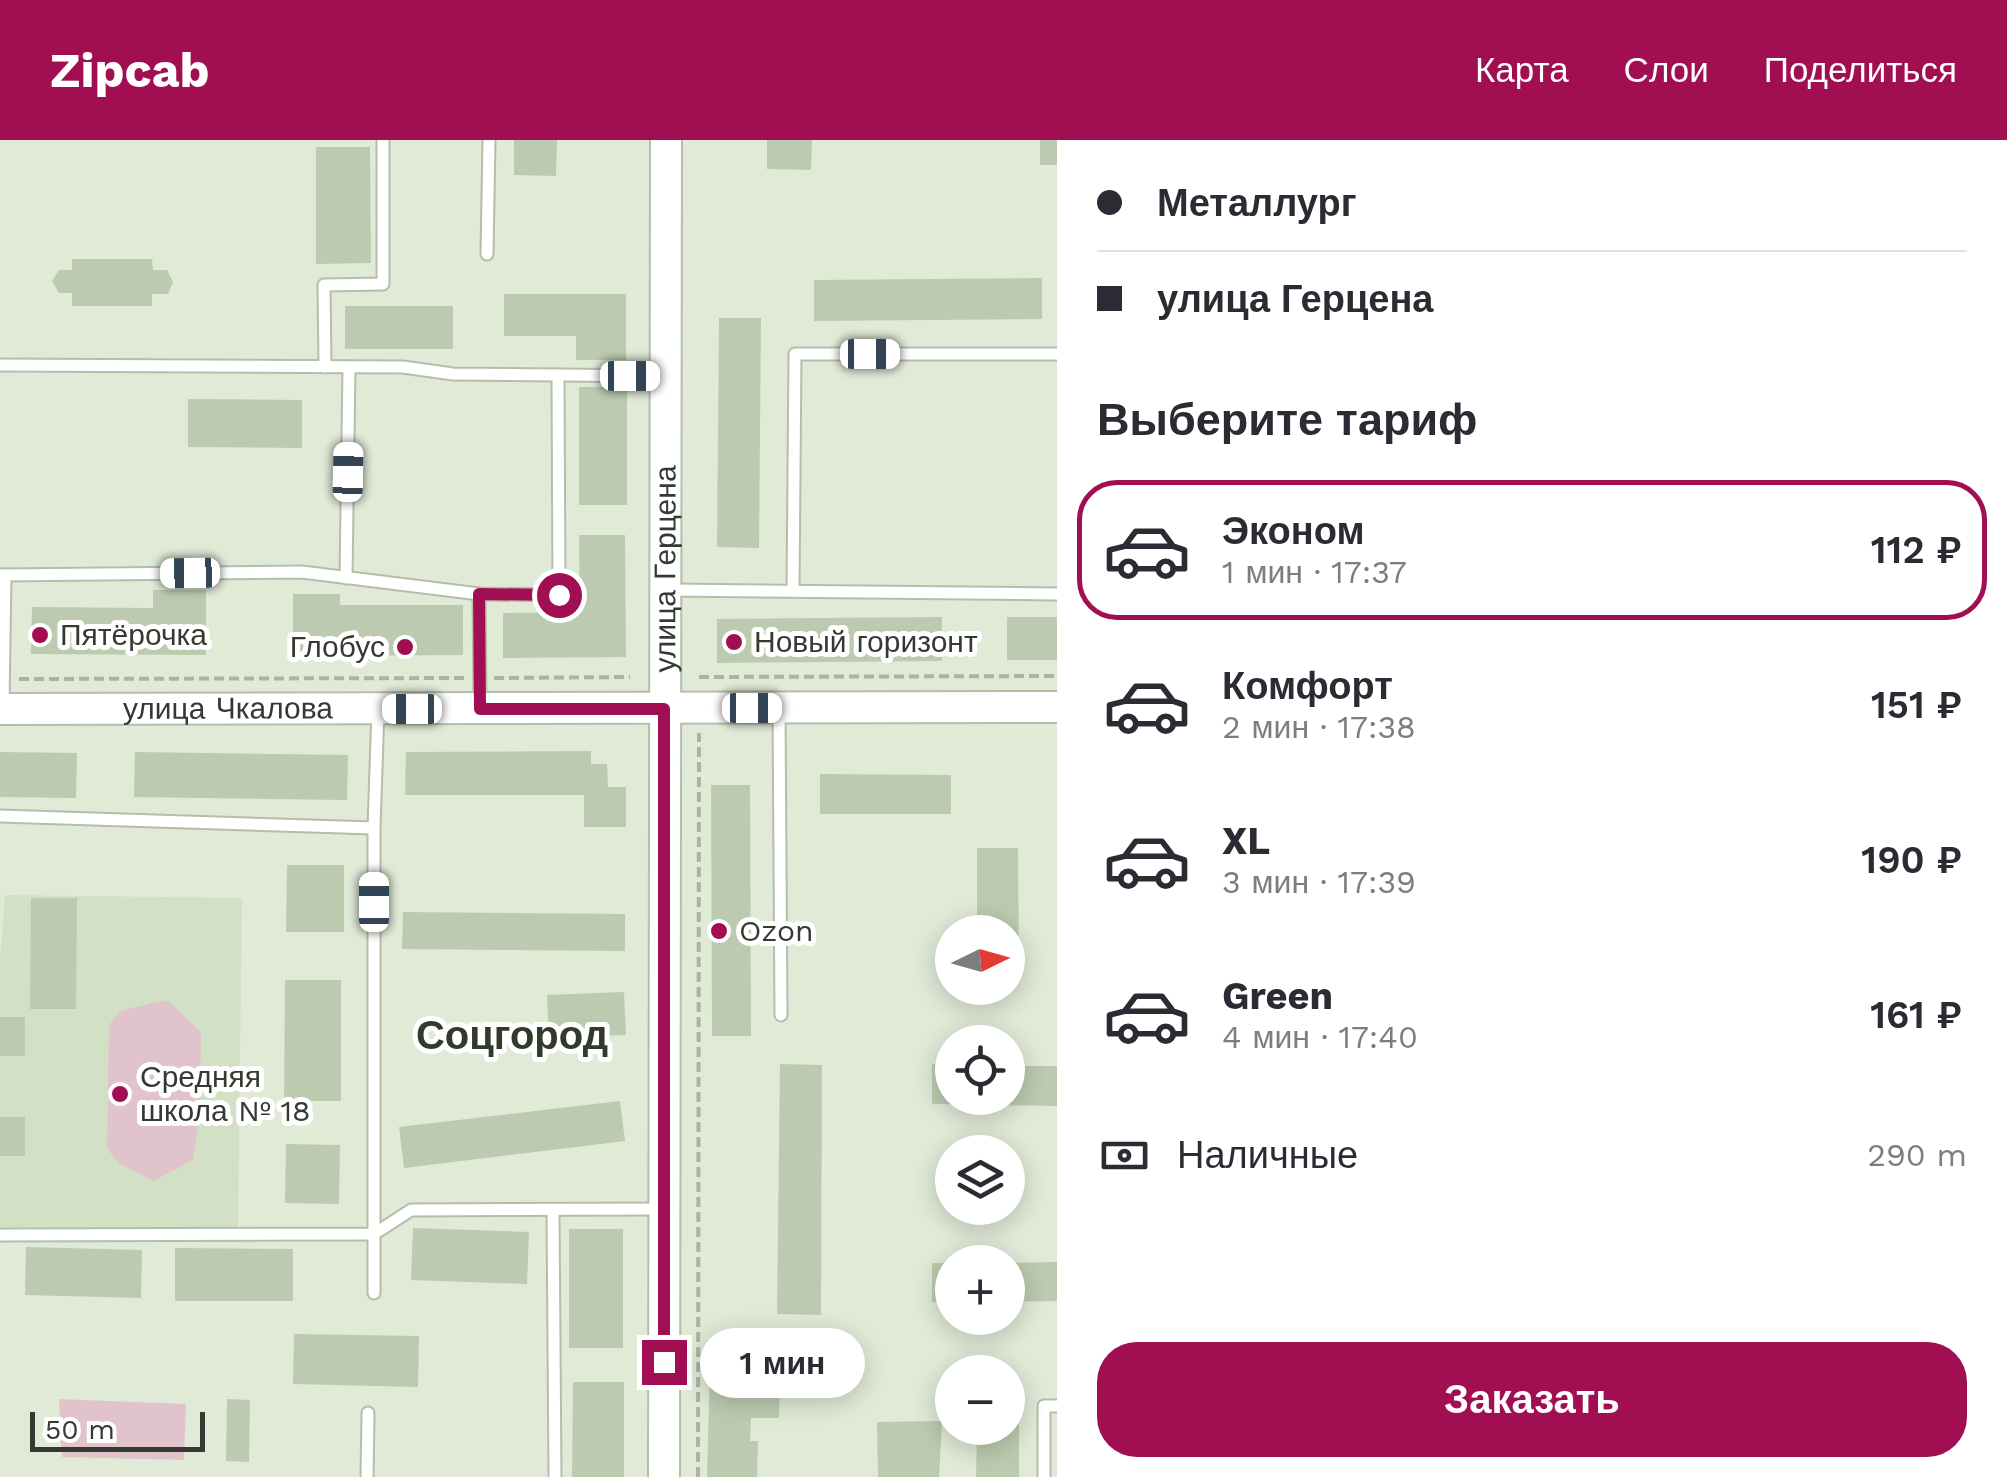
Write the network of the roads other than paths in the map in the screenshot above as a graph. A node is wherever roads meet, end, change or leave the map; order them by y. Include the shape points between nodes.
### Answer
1 (384, 140) edge
2 (489, 140) edge
3 (666, 140) edge
4 (487, 254) dead end
5 (1057, 354) edge
6 (0, 365) edge
7 (325, 367) junction
8 (349, 367) junction
9 (558, 375) junction
10 (665, 376) junction
11 (2, 575) edge
12 (346, 578) junction
13 (665, 590) junction
14 (793, 591) junction
15 (479, 594) junction
16 (1057, 594) edge
17 (779, 708) junction
18 (1057, 708) edge
19 (378, 709) junction
20 (480, 709) junction
21 (664, 709) junction
22 (2, 710) edge
23 (0, 816) edge
24 (374, 828) junction
25 (781, 1014) dead end
26 (664, 1209) junction
27 (553, 1210) junction
28 (374, 1234) junction
29 (0, 1235) edge
30 (374, 1293) dead end
31 (1057, 1406) edge
32 (368, 1413) dead end
33 (367, 1477) edge
34 (555, 1477) edge
35 (664, 1477) edge
36 (1044, 1477) edge

1 - 7 lane via 383,284 324,285
2 - 4 lane
3 - 10 street, улица Герцена
5 - 14 lane via 794,354
6 - 7 lane
7 - 8 lane
8 - 9 lane
8 - 12 lane
9 - 10 lane
9 - 15 lane via 559,595
10 - 13 street, улица Герцена
11 - 12 lane via 302,572
11 - 22 lane
12 - 15 lane
13 - 14 lane
13 - 21 street, улица Герцена
14 - 16 lane
15 - 20 lane
17 - 18 street, улица Чкалова
17 - 21 street, улица Чкалова
17 - 25 lane
19 - 20 street, улица Чкалова
19 - 22 street, улица Чкалова
19 - 24 lane
20 - 21 street, улица Чкалова
21 - 26 street, улица Герцена
23 - 24 lane
24 - 28 lane
26 - 27 lane
26 - 35 street, улица Герцена
27 - 28 lane via 412,1210
27 - 34 lane
28 - 29 lane
28 - 30 lane
31 - 36 lane via 1044,1406
32 - 33 lane

